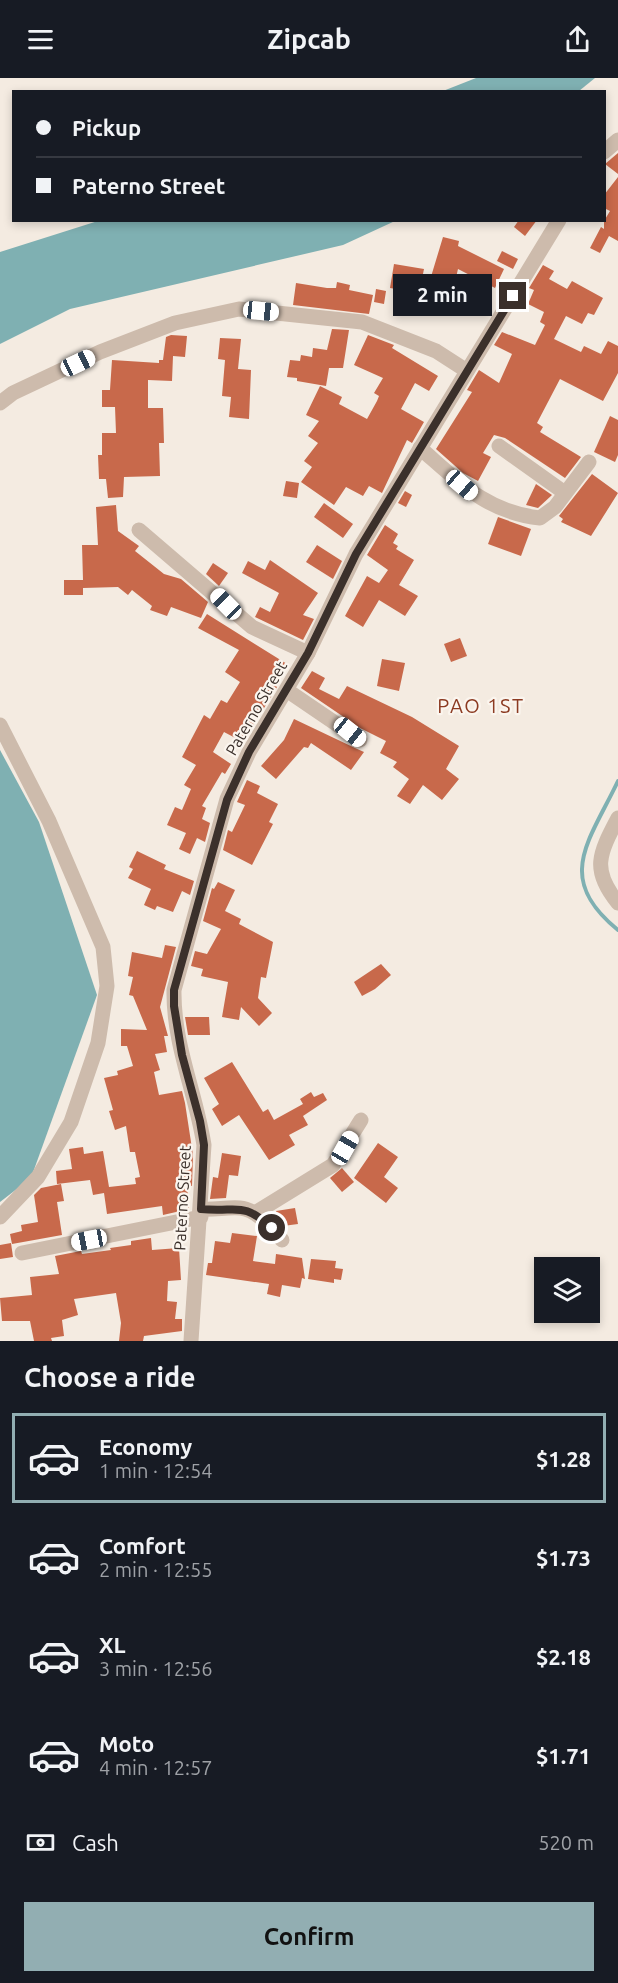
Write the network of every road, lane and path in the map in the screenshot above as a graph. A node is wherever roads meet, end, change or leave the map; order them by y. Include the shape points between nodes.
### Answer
1 (618, 140) edge
2 (606, 150) edge
3 (559, 222) edge
4 (467, 371) junction
5 (0, 403) edge
6 (499, 446) dead end
7 (420, 448) junction
8 (589, 462) dead end
9 (566, 493) junction
10 (139, 530) dead end
11 (308, 653) junction
12 (288, 691) junction
13 (0, 725) edge
14 (360, 740) dead end
15 (618, 818) edge
16 (618, 903) edge
17 (361, 1120) dead end
18 (201, 1213) junction
19 (255, 1213) junction
20 (0, 1217) edge
21 (282, 1240) dead end
22 (22, 1253) dead end
23 (191, 1341) edge

1 - 2 street
3 - 4 street, Paterno Street
4 - 5 street via 436,351 362,322 239,309 175,323 121,344 13,393
4 - 7 street, Paterno Street
6 - 9 street
7 - 9 street via 476,497 523,516 546,516
7 - 11 street, Paterno Street via 356,554
8 - 9 street
10 - 11 street via 252,627
11 - 12 street, Paterno Street
12 - 14 street
12 - 18 street, Paterno Street via 249,752 227,800 174,990 182,1055 204,1145
13 - 20 street via 49,821 104,947 107,986 98,1044 71,1122 38,1177
15 - 16 street via 604,848 600,875
17 - 19 street via 333,1165
18 - 19 street via 242,1208
18 - 22 street
18 - 23 street, Paterno Street
19 - 21 street

